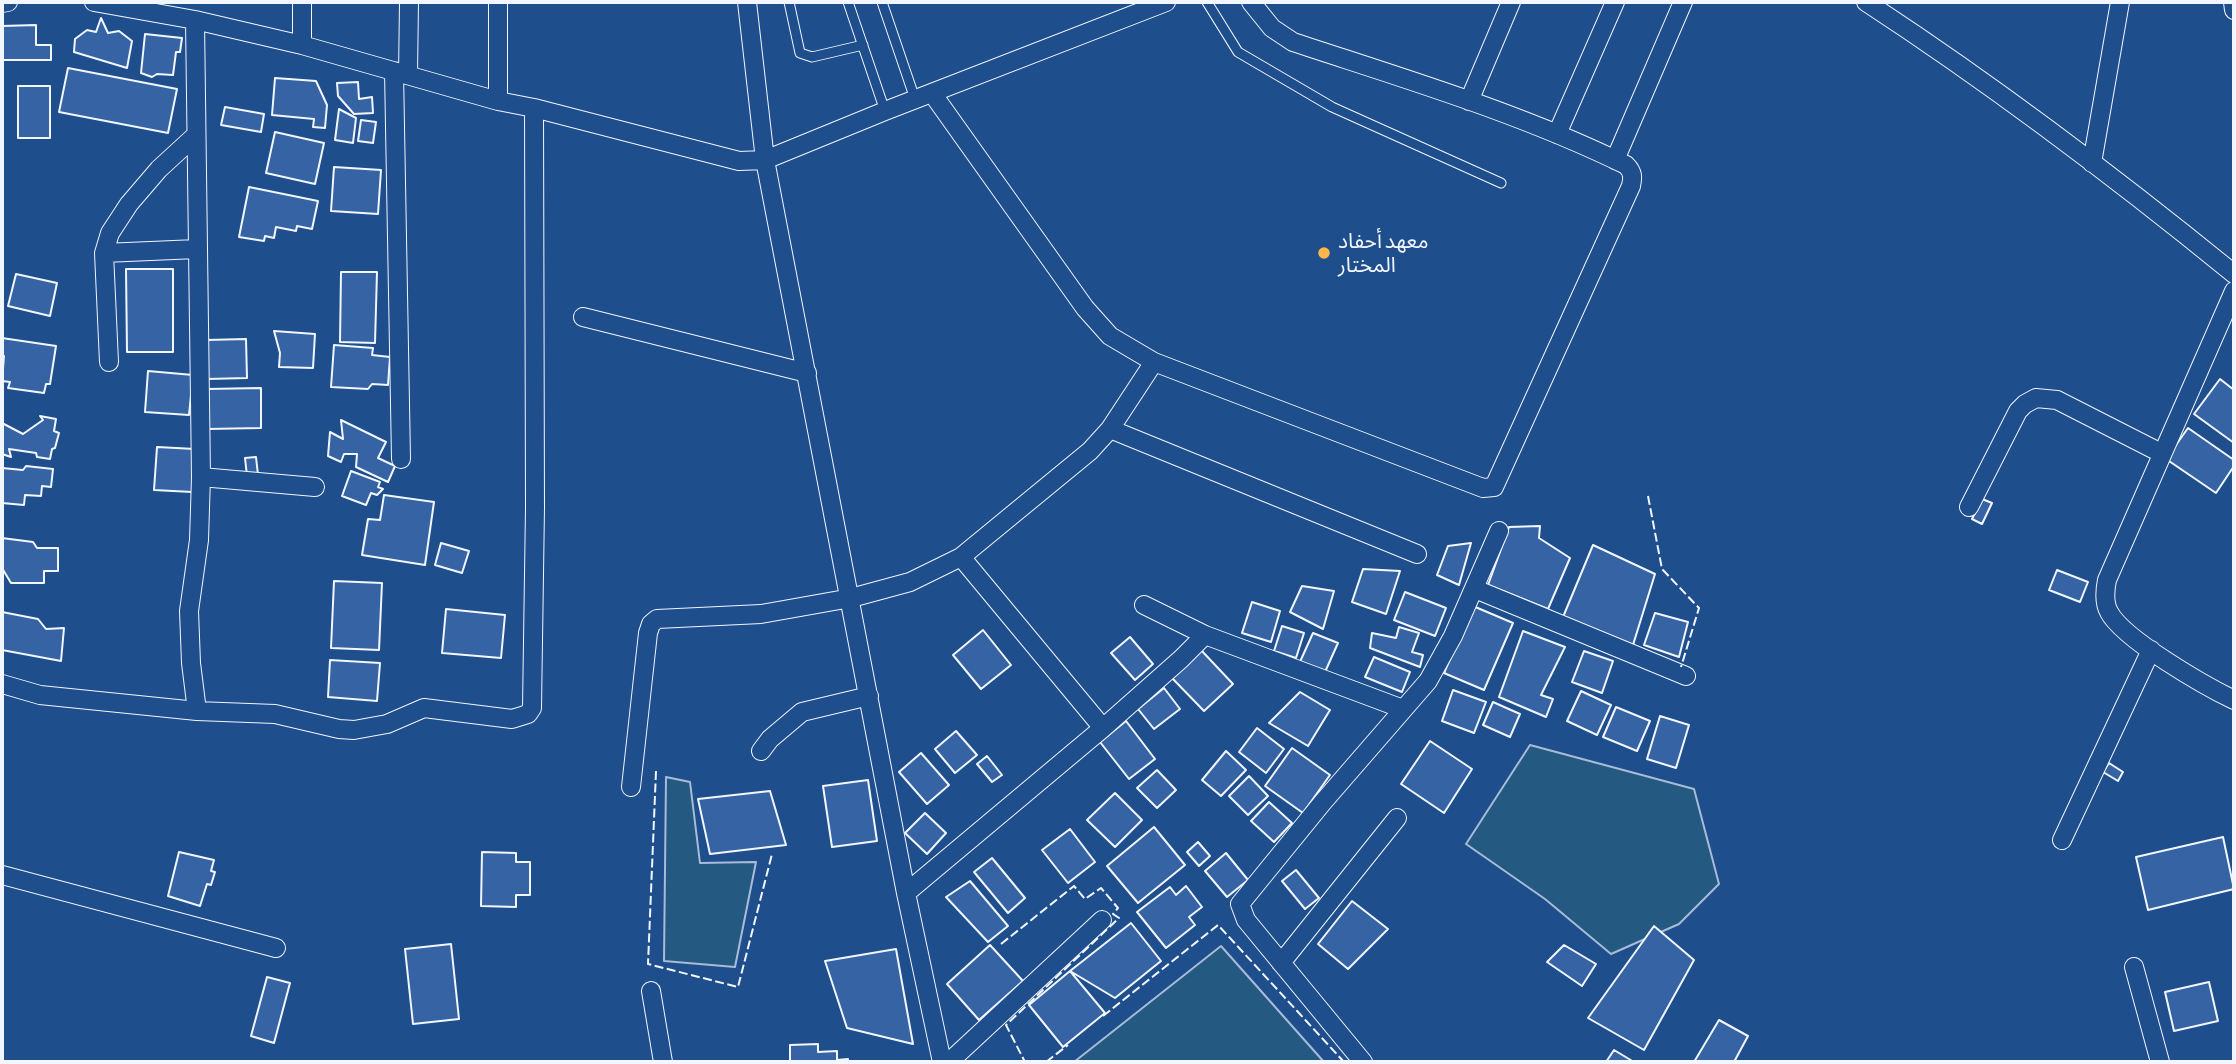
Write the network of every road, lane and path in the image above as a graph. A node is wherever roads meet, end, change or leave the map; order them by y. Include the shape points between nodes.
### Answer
1 (8, 2) edge
2 (94, 2) edge
3 (302, 2) edge
4 (409, 2) edge
5 (498, 2) edge
6 (747, 2) edge
7 (789, 2) edge
8 (848, 2) edge
9 (882, 2) edge
10 (1166, 2) edge
11 (1208, 2) edge
12 (1251, 2) edge
13 (1511, 2) edge
14 (1615, 2) edge
15 (1684, 2) edge
16 (1866, 2) edge
17 (2120, 2) edge
18 (2233, 2) edge
19 (2, 3) edge
20 (2234, 9) edge
21 (195, 20) junction
22 (863, 45) junction
23 (302, 46) junction
24 (401, 73) junction
25 (923, 96) junction
26 (498, 101) junction
27 (1469, 101) junction
28 (534, 108) junction
29 (885, 111) junction
30 (1557, 134) junction
31 (196, 135) junction
32 (765, 160) junction
33 (1615, 160) junction
34 (2092, 163) junction
35 (1501, 183) dead end
36 (197, 249) junction
37 (104, 253) junction
38 (2234, 274) edge
39 (2234, 291) edge
40 (583, 317) dead end
41 (108, 362) dead end
42 (1154, 362) junction
43 (807, 373) junction
44 (1110, 429) junction
45 (2161, 453) junction
46 (401, 459) dead end
47 (201, 477) junction
48 (315, 487) dead end
49 (1969, 507) dead end
50 (1499, 531) dead end
51 (1418, 554) dead end
52 (961, 557) junction
53 (1475, 589) junction
54 (851, 598) junction
55 (1144, 605) dead end
56 (1205, 635) junction
57 (2151, 650) junction
58 (1686, 676) dead end
59 (2, 684) edge
60 (869, 696) junction
61 (2233, 697) edge
62 (1403, 709) junction
63 (197, 711) junction
64 (1103, 728) junction
65 (761, 751) dead end
66 (631, 787) dead end
67 (1397, 818) dead end
68 (2062, 840) dead end
69 (2, 875) edge
70 (906, 893) junction
71 (1102, 920) dead end
72 (276, 948) dead end
73 (1281, 963) junction
74 (2134, 967) dead end
75 (651, 991) dead end
76 (663, 1062) edge
77 (942, 1062) edge
78 (949, 1062) edge
79 (1363, 1062) edge
80 (2160, 1062) edge

1 - 19 street
2 - 21 street
3 - 23 street
4 - 24 street
5 - 26 street
6 - 32 street
7 - 22 lane via 800,52 812,57
8 - 22 lane
9 - 25 lane
10 - 25 street
11 - 35 lane via 1238,52 1332,107
12 - 27 street via 1272,28 1293,42
13 - 27 street
14 - 30 street
15 - 33 street
16 - 34 street
17 - 34 street
18 - 20 street
21 - 23 street
21 - 31 street
22 - 29 lane
23 - 24 street
24 - 26 street
24 - 46 street
25 - 29 street
25 - 42 street via 1098,325
26 - 28 street
27 - 30 street
28 - 32 street via 739,161
28 - 63 street via 532,708 512,719 424,708 387,724 354,730 275,714
29 - 32 street
30 - 33 street
31 - 36 street
31 - 37 street via 129,204 110,233
32 - 43 street
33 - 42 street via 1631,171 1630,186 1496,483 1489,489
34 - 38 street
36 - 37 street
36 - 47 street
37 - 41 street
39 - 45 street
40 - 43 street
42 - 44 street
43 - 54 street
44 - 51 street
44 - 52 street via 1072,468
45 - 49 street via 2057,400 2036,398 2018,411
45 - 57 street via 2105,594 2108,611 2119,625
47 - 48 street
47 - 63 street via 199,540 189,611
50 - 53 street
52 - 54 street via 910,582
52 - 64 street
53 - 58 street
53 - 62 street via 1438,666
54 - 60 street
54 - 66 street via 761,614 664,617 651,624
55 - 56 street
56 - 62 street
56 - 64 street
57 - 61 street
57 - 68 street
59 - 63 street via 40,695
60 - 65 street via 803,712
60 - 70 street
62 - 73 street via 1240,904 1246,920
64 - 70 street
67 - 73 street
69 - 72 street
70 - 77 street
71 - 78 street
73 - 79 street
74 - 80 street
75 - 76 street

